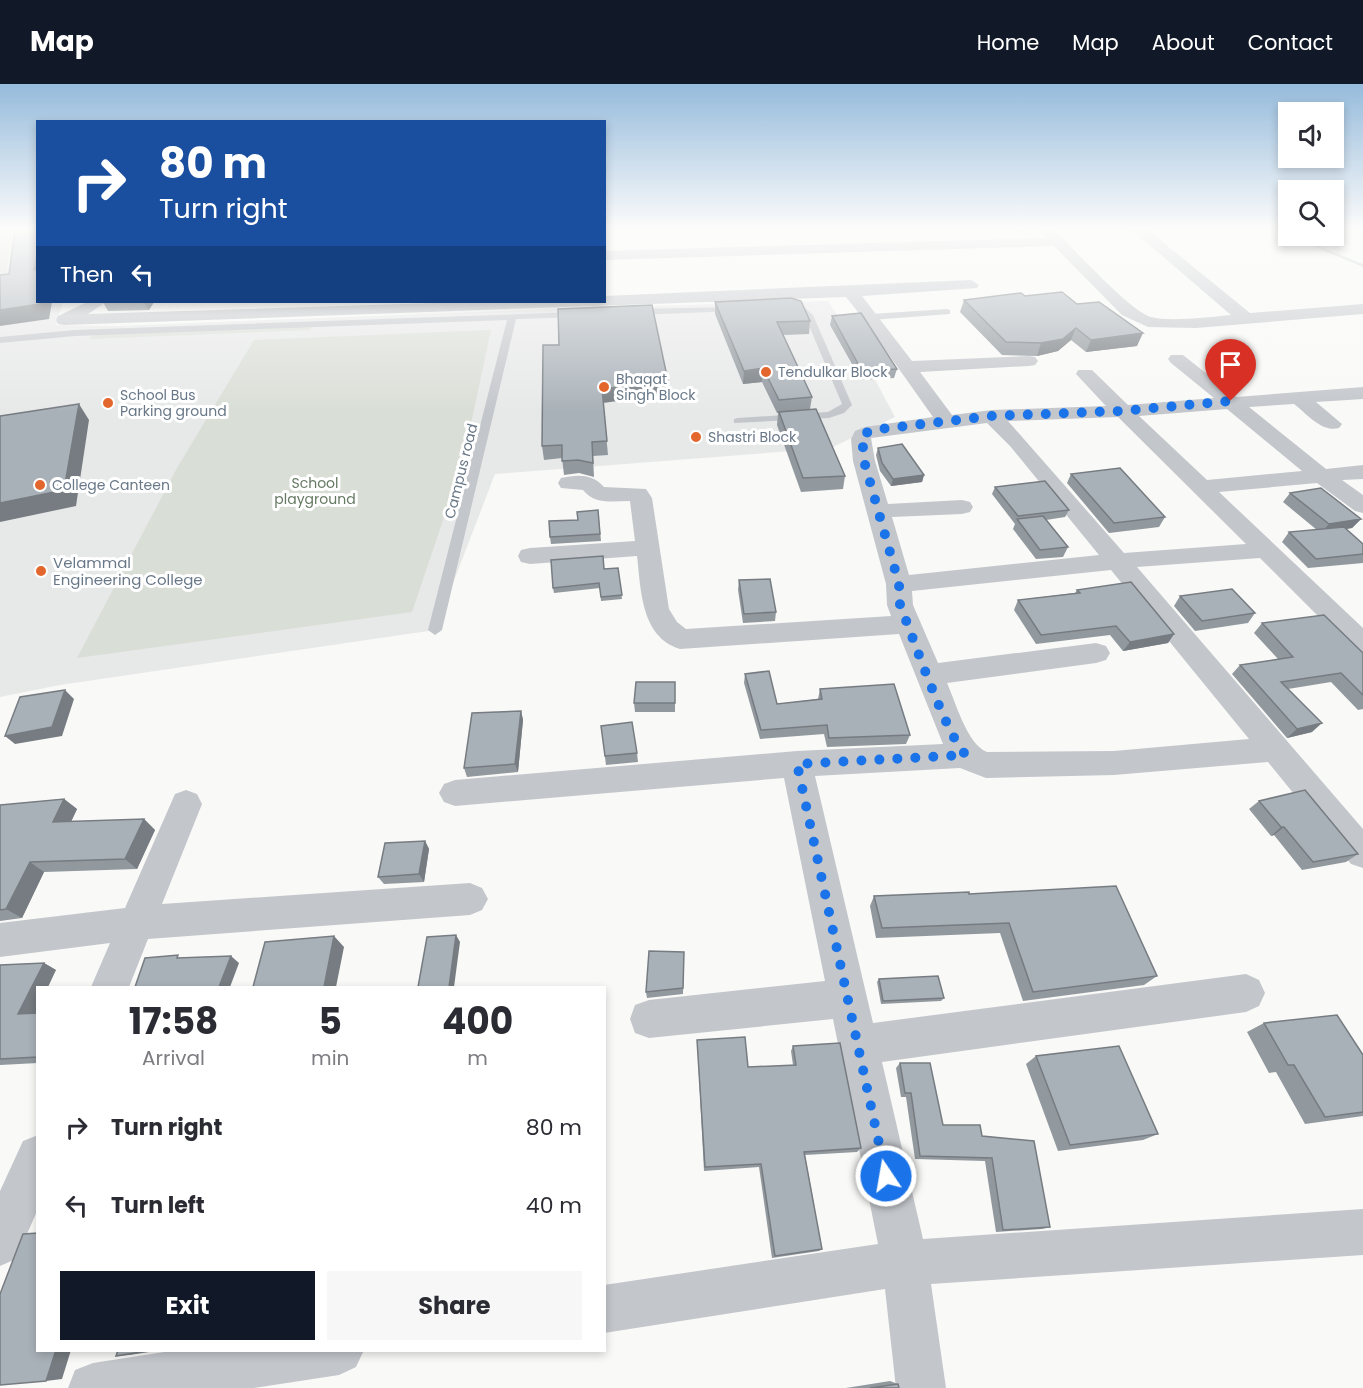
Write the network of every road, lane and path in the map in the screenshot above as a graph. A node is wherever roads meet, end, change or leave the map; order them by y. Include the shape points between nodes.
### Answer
1 (870, 291) edge
2 (1107, 291) edge
3 (1212, 291) edge
4 (850, 292) junction
5 (606, 301) edge
6 (96, 303) edge
7 (648, 306) junction
8 (777, 307) edge
9 (595, 308) edge
10 (1363, 309) edge
11 (947, 312) dead end
12 (626, 313) edge
13 (512, 317) junction
14 (871, 317) junction
15 (1246, 319) junction
16 (64, 321) junction
17 (38, 336) junction
18 (0, 340) edge
19 (1177, 358) dead end
20 (1029, 361) edge
21 (908, 367) junction
22 (1085, 374) dead end
23 (1363, 393) edge
24 (1297, 397) junction
25 (1231, 401) junction
26 (1121, 411) junction
27 (992, 416) junction
28 (738, 421) dead end
29 (946, 421) junction
30 (1332, 424) dead end
31 (1363, 472) edge
32 (1323, 477) junction
33 (569, 483) dead end
34 (1200, 487) junction
35 (1363, 506) edge
36 (962, 507) dead end
37 (879, 511) junction
38 (648, 548) junction
39 (1266, 550) junction
40 (530, 556) dead end
41 (1118, 561) junction
42 (899, 584) junction
43 (908, 624) junction
44 (435, 630) dead end
45 (1361, 639) edge
46 (1096, 653) dead end
47 (928, 675) junction
48 (1275, 749) junction
49 (966, 755) junction
50 (797, 764) junction
51 (455, 793) dead end
52 (186, 804) dead end
53 (1363, 853) edge
54 (470, 899) dead end
55 (138, 923) junction
56 (0, 940) edge
57 (110, 986) edge
58 (1246, 993) dead end
59 (848, 999) junction
60 (649, 1018) dead end
61 (858, 1045) junction
62 (36, 1161) edge
63 (1363, 1232) edge
64 (0, 1243) edge
65 (905, 1263) junction
66 (606, 1309) edge
67 (326, 1352) edge
68 (93, 1388) edge
69 (921, 1388) edge

1 - 4 street
2 - 15 street via 1128,311 1148,322
3 - 15 street
4 - 7 street
4 - 14 street
5 - 7 street
6 - 16 street
7 - 12 lane
8 - 28 lane via 797,307 809,315 847,405 829,416
9 - 13 lane
9 - 16 street
10 - 15 street
11 - 14 lane
13 - 17 lane
13 - 44 lane, Campus road
14 - 21 street
16 - 17 lane
17 - 18 lane
19 - 25 street
20 - 21 street
21 - 29 street
22 - 26 street
23 - 24 street
24 - 25 street
24 - 30 street
25 - 26 street
25 - 32 street
26 - 27 street
26 - 34 street
27 - 29 street
27 - 41 street
29 - 37 street via 872,430 862,435 864,461
31 - 32 street
32 - 34 street
32 - 35 street
33 - 38 street via 589,483 598,494 638,494
34 - 39 street
36 - 37 street
37 - 42 street
38 - 40 street
38 - 43 street via 656,609 668,629 680,639
39 - 41 street
39 - 45 street
41 - 42 street
41 - 48 street
42 - 43 street via 900,605
43 - 47 street
46 - 47 street
47 - 49 street via 949,727
48 - 49 street via 1114,763 986,765
48 - 53 street
49 - 50 street
50 - 51 street
50 - 59 street
52 - 55 street
54 - 55 street
55 - 56 street
55 - 57 street
58 - 61 street
59 - 60 street
59 - 61 street
61 - 65 street
62 - 64 street
63 - 65 street
65 - 66 street
65 - 69 street
67 - 68 street

